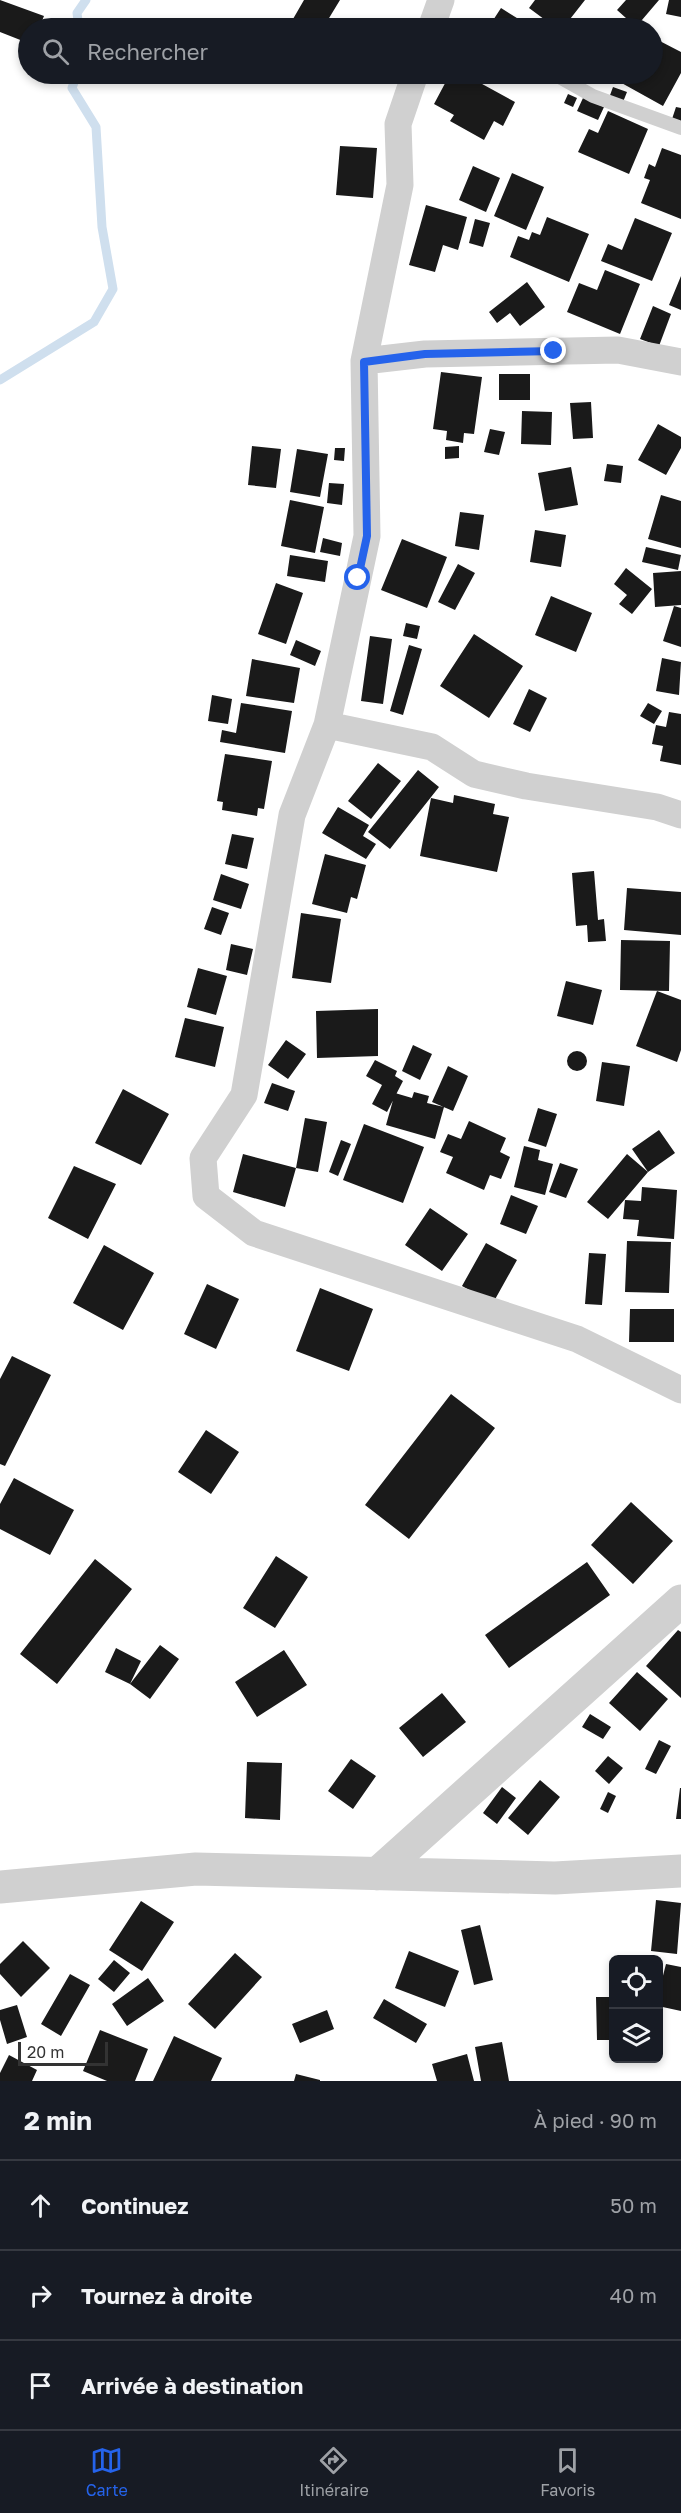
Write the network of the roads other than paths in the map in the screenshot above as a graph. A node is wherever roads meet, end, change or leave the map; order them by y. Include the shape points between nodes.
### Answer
1 (441, 0) edge
2 (435, 18) edge
3 (412, 84) edge
4 (571, 84) edge
5 (681, 128) edge
6 (364, 362) junction
7 (681, 362) edge
8 (327, 725) junction
9 (681, 815) edge
10 (681, 1390) edge
11 (681, 1601) edge
12 (681, 1871) edge
13 (377, 1874) junction
14 (0, 1887) edge

1 - 2 street
3 - 6 street via 398,124 400,185
4 - 5 lane via 592,96
6 - 7 street via 425,354 618,350
6 - 8 street via 367,536
8 - 9 street via 432,747 474,774 657,807
8 - 10 street via 292,815 244,1095 203,1158 206,1196 254,1233 577,1339
11 - 13 street
12 - 13 street via 555,1878
13 - 14 street via 196,1869

